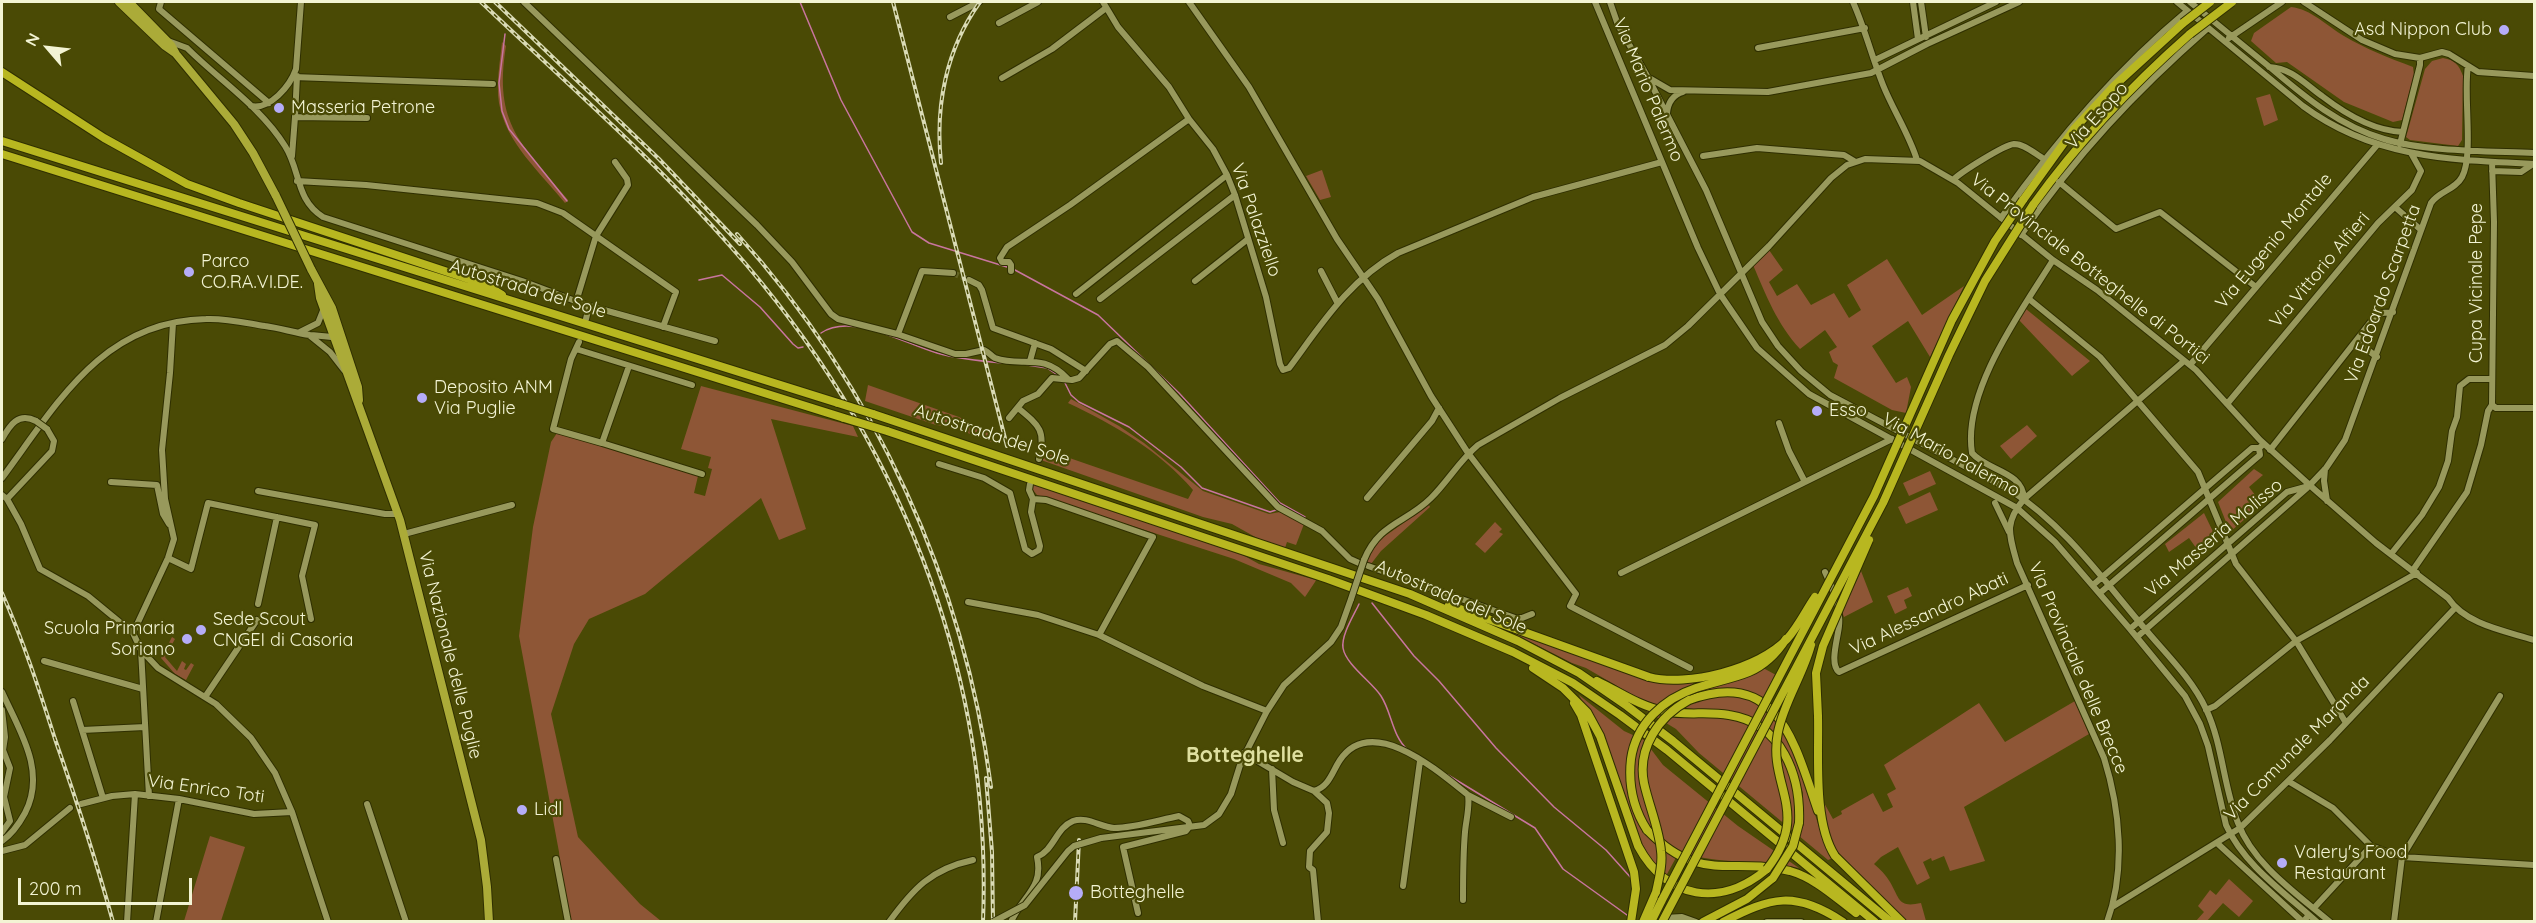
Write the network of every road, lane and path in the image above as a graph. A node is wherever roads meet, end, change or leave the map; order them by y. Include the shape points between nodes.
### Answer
1 (119, 2) edge
2 (129, 2) edge
3 (161, 2) edge
4 (301, 2) edge
5 (524, 2) edge
6 (979, 2) edge
7 (1038, 2) edge
8 (1189, 2) edge
9 (1595, 2) edge
10 (1610, 2) edge
11 (1853, 2) edge
12 (1913, 2) edge
13 (1921, 2) edge
14 (1996, 2) edge
15 (2019, 2) edge
16 (2177, 2) edge
17 (2190, 2) edge
18 (2210, 2) edge
19 (2232, 2) edge
20 (2282, 2) edge
21 (2304, 2) edge
22 (1104, 5) edge
23 (2187, 11) junction
24 (950, 16) dead end
25 (999, 23) dead end
26 (1865, 28) junction
27 (2208, 28) junction
28 (1926, 35) junction
29 (2232, 36) junction
30 (1918, 39) junction
31 (168, 41) junction
32 (2224, 42) junction
33 (1927, 44) junction
34 (1758, 48) dead end
35 (176, 54) junction
36 (2420, 58) junction
37 (1875, 60) junction
38 (202, 62) junction
39 (185, 65) junction
40 (2468, 66) junction
41 (2269, 67) junction
42 (1878, 71) junction
43 (2, 72) edge
44 (1646, 74) junction
45 (2535, 76) edge
46 (295, 78) junction
47 (1002, 78) dead end
48 (493, 84) dead end
49 (1686, 92) junction
50 (269, 103) junction
51 (248, 105) junction
52 (1666, 114) junction
53 (295, 117) junction
54 (368, 118) dead end
55 (1189, 119) junction
56 (2403, 132) junction
57 (2384, 139) junction
58 (2, 141) edge
59 (2400, 143) junction
60 (2377, 145) junction
61 (2466, 150) junction
62 (2399, 151) junction
63 (2411, 153) junction
64 (2535, 153) edge
65 (2, 154) edge
66 (1703, 156) dead end
67 (2044, 159) junction
68 (292, 160) junction
69 (1917, 160) junction
70 (2467, 160) junction
71 (1854, 161) junction
72 (615, 162) dead end
73 (1662, 162) junction
74 (2492, 162) junction
75 (2534, 164) edge
76 (2492, 171) junction
77 (1227, 175) junction
78 (1953, 180) junction
79 (297, 181) junction
80 (2059, 182) junction
81 (1235, 195) junction
82 (2395, 207) junction
83 (2001, 218) junction
84 (2420, 230) junction
85 (2021, 235) junction
86 (596, 236) junction
87 (1248, 239) junction
88 (2053, 260) junction
89 (1011, 268) dead end
90 (1321, 271) dead end
91 (953, 273) tunnel mouth
92 (1741, 273) junction
93 (1363, 278) junction
94 (969, 280) tunnel mouth
95 (1195, 281) dead end
96 (318, 284) junction
97 (2256, 286) junction
98 (1076, 294) dead end
99 (1720, 294) junction
100 (510, 299) junction
101 (1100, 299) dead end
102 (2029, 299) junction
103 (576, 302) junction
104 (1337, 302) junction
105 (589, 306) junction
106 (324, 307) junction
107 (2393, 312) junction
108 (586, 319) dead end
109 (173, 323) junction
110 (663, 327) junction
111 (299, 332) junction
112 (898, 334) junction
113 (308, 335) junction
114 (339, 339) junction
115 (318, 341) junction
116 (715, 341) dead end
117 (2356, 341) junction
118 (579, 342) dead end
119 (1035, 343) junction
120 (576, 349) junction
121 (2377, 357) junction
122 (1030, 361) junction
123 (2187, 363) junction
124 (629, 366) junction
125 (1086, 371) junction
126 (348, 375) junction
127 (1065, 379) junction
128 (2492, 379) junction
129 (692, 385) dead end
130 (359, 401) junction
131 (2138, 401) junction
132 (2227, 404) junction
133 (2492, 405) junction
134 (1018, 408) junction
135 (1439, 408) junction
136 (2535, 408) edge
137 (1009, 418) dead end
138 (1779, 423) dead end
139 (2, 439) edge
140 (1892, 439) junction
141 (602, 443) junction
142 (2262, 446) junction
143 (2270, 450) junction
144 (1468, 453) junction
145 (1039, 459) dead end
146 (939, 464) dead end
147 (2326, 468) junction
148 (702, 474) dead end
149 (2, 478) edge
150 (111, 482) dead end
151 (1805, 482) junction
152 (1030, 484) dead end
153 (2310, 485) junction
154 (2206, 488) junction
155 (258, 491) dead end
156 (4, 497) edge
157 (1367, 498) dead end
158 (1033, 499) junction
159 (2024, 499) junction
160 (2210, 499) junction
161 (2327, 501) junction
162 (1883, 503) junction
163 (1995, 503) dead end
164 (512, 505) dead end
165 (2017, 508) junction
166 (398, 514) junction
167 (277, 517) junction
168 (171, 528) junction
169 (404, 534) junction
170 (2010, 534) junction
171 (2226, 544) junction
172 (1844, 554) junction
173 (2391, 554) junction
174 (2231, 555) junction
175 (168, 558) junction
176 (1364, 563) junction
177 (1825, 572) dead end
178 (2415, 572) junction
179 (1622, 573) dead end
180 (2102, 578) junction
181 (2028, 585) junction
182 (2093, 585) junction
183 (2109, 586) junction
184 (2100, 593) junction
185 (1410, 594) junction
186 (968, 602) dead end
187 (258, 604) dead end
188 (2455, 608) junction
189 (1532, 614) dead end
190 (311, 619) dead end
191 (258, 620) dead end
192 (2139, 621) junction
193 (2130, 628) junction
194 (2145, 629) junction
195 (1815, 630) junction
196 (133, 633) junction
197 (1473, 634) junction
198 (1099, 635) junction
199 (2137, 637) junction
200 (1786, 639) junction
201 (2535, 639) edge
202 (2295, 641) junction
203 (141, 650) junction
204 (44, 661) dead end
205 (1690, 668) dead end
206 (1579, 673) junction
207 (143, 689) junction
208 (2, 692) edge
209 (1568, 692) junction
210 (2500, 696) dead end
211 (205, 698) junction
212 (73, 701) dead end
213 (2, 710) edge
214 (2206, 710) junction
215 (1267, 711) junction
216 (2346, 723) junction
217 (145, 727) junction
218 (82, 730) junction
219 (1245, 753) junction
220 (1420, 761) junction
221 (1272, 770) junction
222 (2288, 781) junction
223 (1314, 791) junction
224 (135, 794) junction
225 (1468, 795) junction
226 (149, 796) junction
227 (103, 798) junction
228 (179, 799) junction
229 (81, 804) dead end
230 (367, 804) dead end
231 (70, 808) dead end
232 (292, 812) junction
233 (1511, 818) dead end
234 (1821, 820) junction
235 (1190, 826) junction
236 (2240, 828) junction
237 (2, 832) edge
238 (2230, 835) junction
239 (2, 840) edge
240 (1282, 843) dead end
241 (2217, 843) junction
242 (2371, 846) junction
243 (2, 851) edge
244 (2395, 855) dead end
245 (2402, 857) junction
246 (556, 859) dead end
247 (973, 860) dead end
248 (2535, 865) edge
249 (1403, 886) dead end
250 (1463, 900) dead end
251 (2112, 907) junction
252 (2314, 908) junction
253 (1138, 913) dead end
254 (2309, 915) junction
255 (127, 921) edge
256 (156, 921) edge
257 (328, 921) edge
258 (406, 921) edge
259 (489, 921) edge
260 (568, 921) edge
261 (889, 921) edge
262 (993, 921) edge
263 (1011, 921) edge
264 (1318, 921) edge
265 (1631, 921) edge
266 (1643, 921) edge
267 (1651, 921) edge
268 (1661, 921) edge
269 (1696, 921) edge
270 (1703, 921) edge
271 (1723, 921) edge
272 (1767, 921) edge
273 (1801, 921) edge
274 (1843, 921) edge
275 (1868, 921) edge
276 (1875, 921) edge
277 (1891, 921) edge
278 (1902, 921) edge
279 (2107, 921) edge
280 (2303, 921) edge
281 (2317, 921) edge
282 (2330, 921) edge
283 (2394, 921) edge

1 - 35 main road, Via Nazionale delle Puglie
2 - 31 main road, Via Nazionale delle Puglie
3 - 50 street via 159,9
4 - 46 street
5 - 112 street via 763,231 831,314
6 - 24 street
7 - 25 street
8 - 93 street via 1249,87
9 - 73 street, Via Mario Palermo
10 - 44 street, Via Mario Palermo via 1618,25
11 - 26 street
12 - 30 street
13 - 28 street
14 - 28 street
15 - 33 street
16 - 23 street
17 - 29 street
18 - 172 highway, bridge via 2114,86 2074,129 1995,241 1952,320 1911,417
19 - 162 highway, bridge via 2190,34 2121,98 2060,167 2033,205 2002,252 1963,325
20 - 29 street
21 - 36 street via 2362,40 2395,54
22 - 47 street via 1052,50
22 - 55 street, Via Palazziello via 1169,87
23 - 27 street
23 - 67 street, Via Esopo via 2092,101
26 - 34 street
26 - 37 street
27 - 32 street
27 - 80 street, Via Esopo via 2112,118
28 - 30 street
28 - 33 street
29 - 32 street
29 - 41 street
30 - 33 street
30 - 37 street
31 - 35 main road, Via Nazionale delle Puglie
31 - 38 street via 187,48
32 - 60 street via 2321,120
33 - 42 street
35 - 39 main road, Via Nazionale delle Puglie
36 - 40 street via 2442,52
36 - 56 street
37 - 42 street
38 - 39 street via 191,60
38 - 51 street
39 - 96 main road, Via Nazionale delle Puglie, bridge via 254,153
40 - 45 street via 2484,73
40 - 61 street
41 - 56 street via 2286,69 2332,104 2375,126
41 - 57 street via 2326,112
42 - 49 street via 1768,92
42 - 69 street
43 - 100 highway via 104,138 187,184 484,284
44 - 49 street via 1663,89
44 - 52 street, Via Mario Palermo
46 - 48 street
46 - 50 street
46 - 53 street
49 - 52 street via 1675,96
50 - 51 street via 259,108
51 - 68 street via 275,131
52 - 92 street, Via Mario Palermo via 1706,190
53 - 54 street
53 - 68 street
55 - 77 street, Via Palazziello via 1213,149
55 - 89 street via 1007,247 1000,258
56 - 59 street
57 - 59 street
57 - 60 street, Via Eugenio Montale
58 - 100 highway, Autostrada del Sole
59 - 61 street
59 - 62 street
60 - 62 street
60 - 97 street, Via Eugenio Montale
61 - 64 street
61 - 70 street
62 - 63 street
63 - 70 street
63 - 82 street, Via Vittorio Alfieri via 2419,164 2420,175
65 - 197 highway, Autostrada del Sole, bridge via 887,431 1328,579
66 - 71 street, Via Provinciale Botteghelle di Portici via 1757,148 1844,155
67 - 78 street via 2024,146 2011,144
67 - 83 street, Via Esopo
68 - 79 street
69 - 71 street, Via Provinciale Botteghelle di Portici
69 - 78 street, Via Provinciale Botteghelle di Portici
70 - 74 street
70 - 84 street, Via Edoardo Scarpetta via 2457,185 2432,201
71 - 92 street via 1831,178
72 - 86 street via 628,185
73 - 93 street via 1503,208 1398,253
73 - 99 street, Via Mario Palermo
74 - 75 street
74 - 76 street, Cupa Vicinale Pepe
75 - 76 street via 2521,172
76 - 128 street, Cupa Vicinale Pepe
77 - 81 street, Via Palazziello
77 - 98 street
78 - 83 street, Via Provinciale Botteghelle di Portici
79 - 86 street via 537,203 563,213
79 - 103 street via 310,207 332,221
80 - 85 street, Via Esopo
80 - 97 street via 2115,230 2160,212
81 - 87 street, Via Palazziello
81 - 101 street
82 - 84 street
82 - 132 street, Via Vittorio Alfieri
83 - 85 street, Via Provinciale Botteghelle di Portici
84 - 107 street, Via Edoardo Scarpetta
85 - 88 street, Via Provinciale Botteghelle di Portici
86 - 103 street
86 - 110 street via 676,292
87 - 95 street
87 - 104 street, Via Palazziello via 1283,370 1289,368
88 - 102 street
88 - 123 street, Via Provinciale Botteghelle di Portici via 2097,290
90 - 104 street
91 - 112 street via 922,271
92 - 99 street
92 - 159 street, Via Mario Palermo via 1762,322 1778,346 1816,385
93 - 104 street
93 - 135 street
94 - 119 street via 982,290 993,328
96 - 106 main road, Via Nazionale delle Puglie
96 - 114 main road, Via Nazionale delle Puglie via 326,293
97 - 123 street, Via Eugenio Montale
99 - 140 street, Via Mario Palermo via 1757,348 1793,381 1825,404
99 - 144 street via 1665,345 1550,404
100 - 185 highway, Autostrada del Sole, bridge via 873,414
102 - 131 street via 2091,349
102 - 159 street via 1985,378 1974,413 1971,446 1980,460 2019,483
103 - 105 street
105 - 108 street
105 - 110 street
106 - 111 street via 318,323
106 - 114 main road, Via Nazionale delle Puglie
107 - 117 street via 2376,316
107 - 121 street, Via Edoardo Scarpetta
109 - 111 street via 220,319
109 - 149 street via 131,337 87,368
109 - 168 street via 162,450
110 - 116 street
111 - 113 street
112 - 122 street via 956,354 984,350 994,358
113 - 114 street
113 - 115 street
114 - 115 street
114 - 126 main road, Via Nazionale delle Puglie
114 - 130 main road, Via Nazionale delle Puglie via 358,387
115 - 126 street
117 - 121 street
117 - 143 street
118 - 120 street
119 - 122 street
119 - 125 street via 1060,353
120 - 124 street
120 - 141 street via 553,429
121 - 147 street, Via Edoardo Scarpetta via 2346,440
122 - 127 street via 1047,364
123 - 131 street, Via Eugenio Montale
123 - 132 street, Via Provinciale Botteghelle di Portici
124 - 129 street
124 - 141 street
125 - 127 street via 1079,378
125 - 176 street via 1110,344 1121,343 1280,508 1323,531 1350,559
126 - 130 main road, Via Nazionale delle Puglie
127 - 134 street via 1052,378
128 - 133 street, Cupa Vicinale Pepe
128 - 173 street via 2469,379 2460,386 2444,475 2422,515
130 - 166 main road, Via Nazionale delle Puglie
131 - 154 street via 2198,472
131 - 159 street, Via Eugenio Montale
132 - 142 street, Via Provinciale Botteghelle di Portici
133 - 136 street
133 - 178 street, Cupa Vicinale Pepe via 2467,492
134 - 137 street
134 - 145 street via 1041,432
135 - 144 street
135 - 157 street
138 - 151 street
139 - 156 street, bridge via 17,419 25,417 47,429 54,441 52,451
140 - 151 street
140 - 165 street, Via Mario Palermo
141 - 148 street
142 - 143 street, Via Provinciale Botteghelle di Portici
142 - 154 street via 2253,448
142 - 160 street via 2260,455
143 - 153 street, Via Provinciale Botteghelle di Portici
144 - 176 street via 1425,504 1377,536
144 - 205 street via 1576,594 1570,606
146 - 158 street via 984,478 1010,493 1025,549 1032,554 1040,546 1031,512
147 - 153 street, Via Edoardo Scarpetta
147 - 161 street
150 - 168 street via 157,485 163,514
151 - 179 street
152 - 158 street
153 - 161 street, Via Provinciale Botteghelle di Portici
153 - 171 street, Via Masseria Molisso via 2287,492
153 - 174 street, Via Masseria Molisso
154 - 160 street
154 - 180 street
155 - 166 street
156 - 196 street via 21,524 40,569 88,596
158 - 198 street via 1153,537
159 - 165 street
159 - 180 street, Via Mario Palermo via 2064,535
160 - 171 street
160 - 183 street
161 - 173 street, Via Provinciale Botteghelle di Portici
162 - 195 highway, bridge
162 - 234 highway, bridge via 1823,646 1816,673
163 - 170 street, Via Provinciale delle Brecce
164 - 169 street
165 - 170 street via 2010,520
165 - 182 street, Via Mario Palermo via 2055,542
166 - 169 main road, Via Nazionale delle Puglie
167 - 175 street via 208,503 191,569
167 - 187 street
167 - 190 street via 315,525 302,576
168 - 175 street via 174,539
169 - 259 main road, Via Nazionale delle Puglie via 481,840
170 - 181 street, Via Provinciale delle Brecce
171 - 174 street
171 - 192 street, Via Masseria Molisso
172 - 200 highway, bridge
172 - 267 highway, bridge
173 - 178 street, Via Provinciale Botteghelle di Portici
174 - 194 street, Via Masseria Molisso
174 - 202 street
175 - 196 street
176 - 189 street via 1515,618
176 - 215 street, bridge via 1341,627 1331,642 1284,685
177 - 181 street, Via Alessandro Abati via 1838,604 1835,665 1839,672
178 - 188 street, Via Provinciale Botteghelle di Portici
178 - 202 street
180 - 182 street
180 - 183 street, Via Mario Palermo
181 - 251 street, Via Provinciale delle Brecce via 2112,783 2118,840
182 - 184 street, Via Mario Palermo
183 - 184 street
183 - 192 street, Via Mario Palermo
184 - 193 street, Via Mario Palermo
185 - 200 highway, bridge via 1648,677 1670,681 1747,664
185 - 206 highway, Autostrada del Sole via 1518,641
186 - 198 street via 1038,615
188 - 201 street, Via Provinciale Botteghelle di Portici via 2488,626
188 - 216 street, Via Comunale Maranda
191 - 211 street
192 - 193 street, Via Masseria Molisso
192 - 194 street, Via Mario Palermo
193 - 199 street, Via Mario Palermo
194 - 199 street, Via Masseria Molisso
194 - 214 street, Via Mario Palermo via 2191,683
195 - 209 highway, bridge via 1778,733 1777,757 1789,814 1781,847 1767,869 1728,892 1686,890 1667,881 1646,862 1600,736 1587,712
195 - 268 highway, bridge
196 - 203 street
197 - 209 highway
197 - 276 highway, Autostrada del Sole via 1573,683 1620,715
198 - 215 street via 1203,687
199 - 238 street, Via Mario Palermo via 2180,690 2200,724
200 - 275 highway, bridge via 1760,666 1679,694 1644,725 1632,753 1630,785 1639,816 1647,830 1691,861 1716,867 1770,868 1803,876
202 - 214 street
202 - 216 street
203 - 207 street
203 - 211 street via 171,678
204 - 207 street
206 - 270 highway, bridge via 1641,704 1687,715 1730,715 1756,725 1780,746 1794,772 1800,802 1793,846 1773,878 1747,899
206 - 277 highway, Autostrada del Sole via 1673,741
207 - 217 street
208 - 239 street via 31,759 34,786 21,821
209 - 265 highway via 1581,715 1634,872 1636,889
210 - 245 street
211 - 232 street via 250,738 274,773
212 - 218 street
213 - 237 street via 3,750 10,768 4,797 10,821
214 - 236 street, Via Mario Palermo
215 - 219 street
216 - 222 street, Via Comunale Maranda
217 - 218 street
217 - 226 street
218 - 227 street
219 - 221 street
219 - 235 street via 1231,794 1219,814 1204,825
220 - 223 street via 1389,743 1364,742 1348,751 1325,786
220 - 225 street
220 - 249 street
221 - 223 street
221 - 240 street via 1274,810
222 - 236 street, Via Comunale Maranda
222 - 242 street via 2333,808
223 - 264 street via 1327,803 1329,813 1326,832 1310,851
224 - 226 street, Via Enrico Toti
224 - 227 street, Via Enrico Toti
224 - 255 street
225 - 233 street
225 - 250 street
226 - 228 street, Via Enrico Toti
227 - 229 street, Via Enrico Toti
228 - 232 street, Via Enrico Toti via 254,814
228 - 256 street
230 - 258 street
231 - 243 street via 26,845
232 - 257 street
234 - 266 highway, bridge via 1794,741 1777,714 1734,692 1709,692 1676,707 1662,720 1645,754 1644,782 1662,853 1656,892
234 - 278 highway via 1827,844 1835,856
235 - 253 street via 1177,836 1123,847
235 - 262 street, bridge via 1101,838 1074,846 1025,905
235 - 263 street via 1179,816 1114,828 1083,820 1070,823 1050,849 1037,857 1038,881
236 - 238 street, Via Comunale Maranda
236 - 252 street, Via Mario Palermo via 2257,856
238 - 241 street, Via Comunale Maranda
238 - 254 street, Via Mario Palermo via 2250,862
241 - 251 street, Via Comunale Maranda
241 - 280 street
242 - 244 street
242 - 252 street
245 - 248 street
245 - 283 street
246 - 260 street
247 - 261 street via 921,883
251 - 279 street, Via Provinciale delle Brecce
252 - 282 street, Via Mario Palermo
254 - 280 street
254 - 281 street, Via Mario Palermo
268 - 269 street via 1670,916
271 - 274 highway via 1762,903 1783,900 1813,904
272 - 273 street

